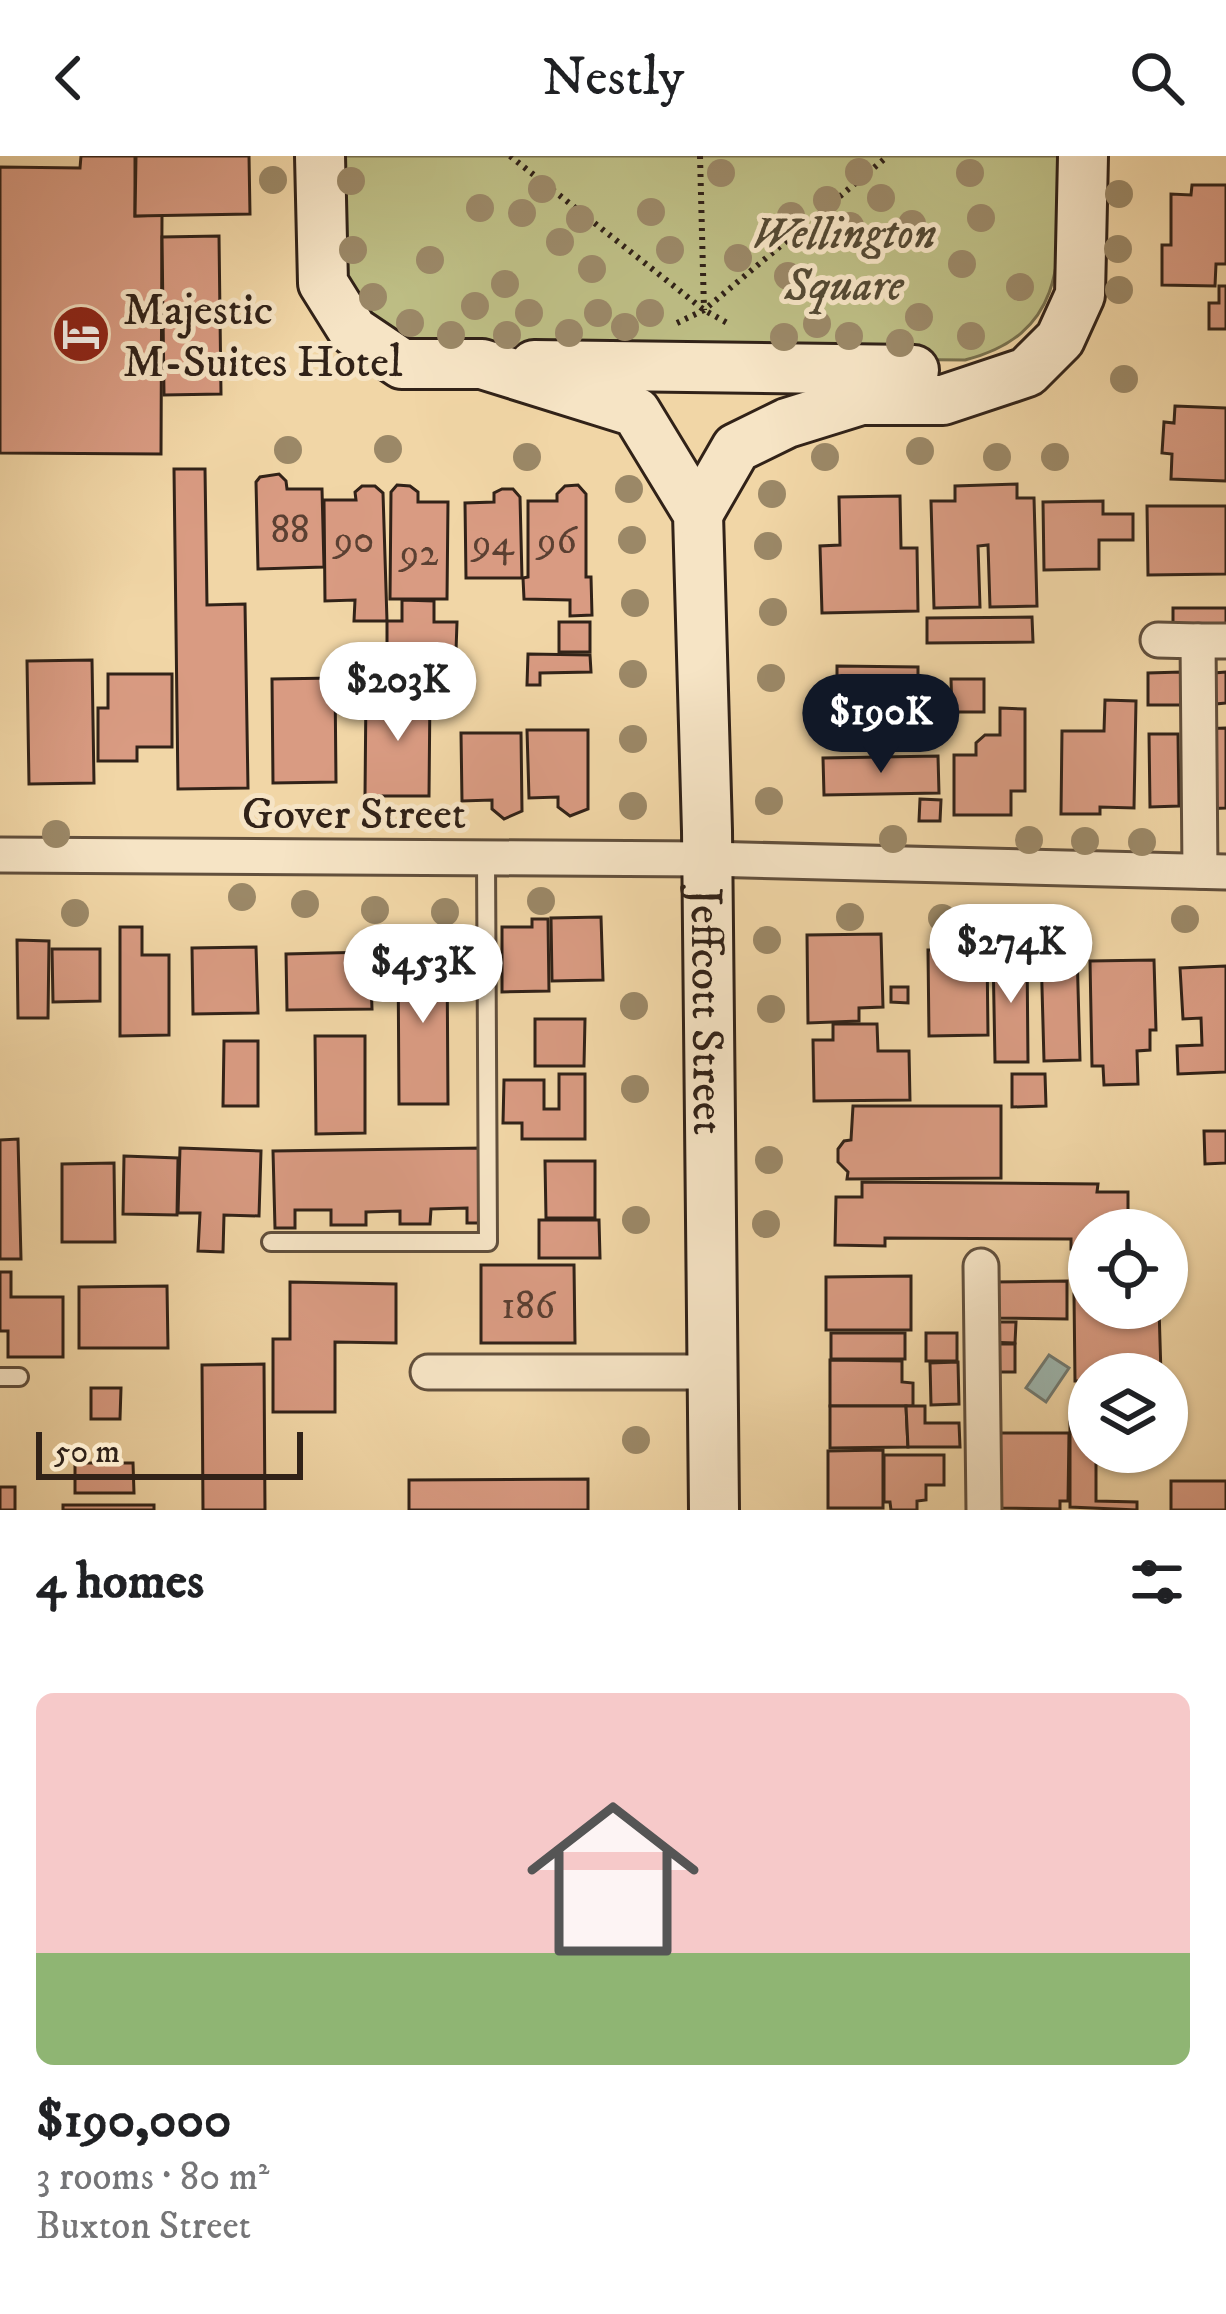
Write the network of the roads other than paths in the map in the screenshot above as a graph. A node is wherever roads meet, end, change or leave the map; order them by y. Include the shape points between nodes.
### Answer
1 (320, 156) edge
2 (1083, 156) edge
3 (482, 364) junction
4 (1027, 372) junction
5 (698, 514) junction
6 (1158, 640) dead end
7 (1212, 641) edge
8 (0, 855) edge
9 (486, 858) junction
10 (707, 859) junction
11 (1213, 871) edge
12 (271, 1242) dead end
13 (981, 1266) dead end
14 (428, 1372) dead end
15 (713, 1372) junction
16 (714, 1510) edge
17 (984, 1510) edge

1 - 3 main road via 323,283 353,331 402,364
2 - 4 main road via 1080,295 1060,339
3 - 4 main road
3 - 5 main road via 635,412
4 - 5 main road via 943,400 861,400 788,423 736,448
5 - 10 main road, Jeffcott Street
6 - 7 street
7 - 11 street
8 - 9 street, Gover Street
9 - 10 street, Gover Street
9 - 12 lane via 488,1242
10 - 11 street, Gover Street
10 - 15 main road, Jeffcott Street
13 - 17 street
14 - 15 street
15 - 16 main road, Jeffcott Street

